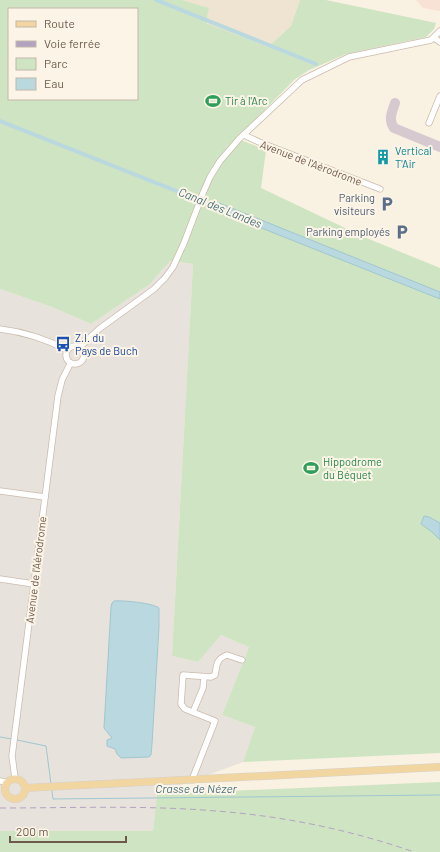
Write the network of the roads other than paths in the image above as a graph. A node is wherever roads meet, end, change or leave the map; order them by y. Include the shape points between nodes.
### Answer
1 (440, 30) edge
2 (434, 38) junction
3 (440, 42) edge
4 (440, 96) edge
5 (429, 123) dead end
6 (244, 135) junction
7 (380, 189) dead end
8 (0, 330) edge
9 (80, 347) junction
10 (67, 350) junction
11 (70, 364) junction
12 (0, 491) edge
13 (45, 497) junction
14 (0, 579) edge
15 (34, 584) junction
16 (242, 660) dead end
17 (204, 676) junction
18 (193, 712) junction
19 (440, 767) edge
20 (15, 778) junction
21 (192, 780) junction
22 (3, 782) edge
23 (25, 788) junction
24 (3, 794) edge

1 - 2 street
2 - 3 street
2 - 6 street via 349,57 302,80
4 - 5 street
6 - 7 street, Avenue de l'Aérodrome
6 - 9 street via 220,161 210,177 184,243 165,278
8 - 10 street via 49,341
9 - 10 street via 74,346
9 - 11 street via 83,351 83,360 76,365
10 - 11 street via 65,356
11 - 13 street, Avenue de l'Aérodrome via 58,396
12 - 13 street
13 - 15 street, Avenue de l'Aérodrome
14 - 15 street
15 - 20 street, Avenue de l'Aérodrome via 14,739 12,761
16 - 17 street via 222,656 217,661 215,675
17 - 18 street via 203,688
17 - 18 street via 183,675 181,704
18 - 21 street via 215,721
19 - 21 main road
20 - 22 main road
20 - 23 main road via 23,782
21 - 23 main road
22 - 24 main road
23 - 24 main road via 23,795 18,799

